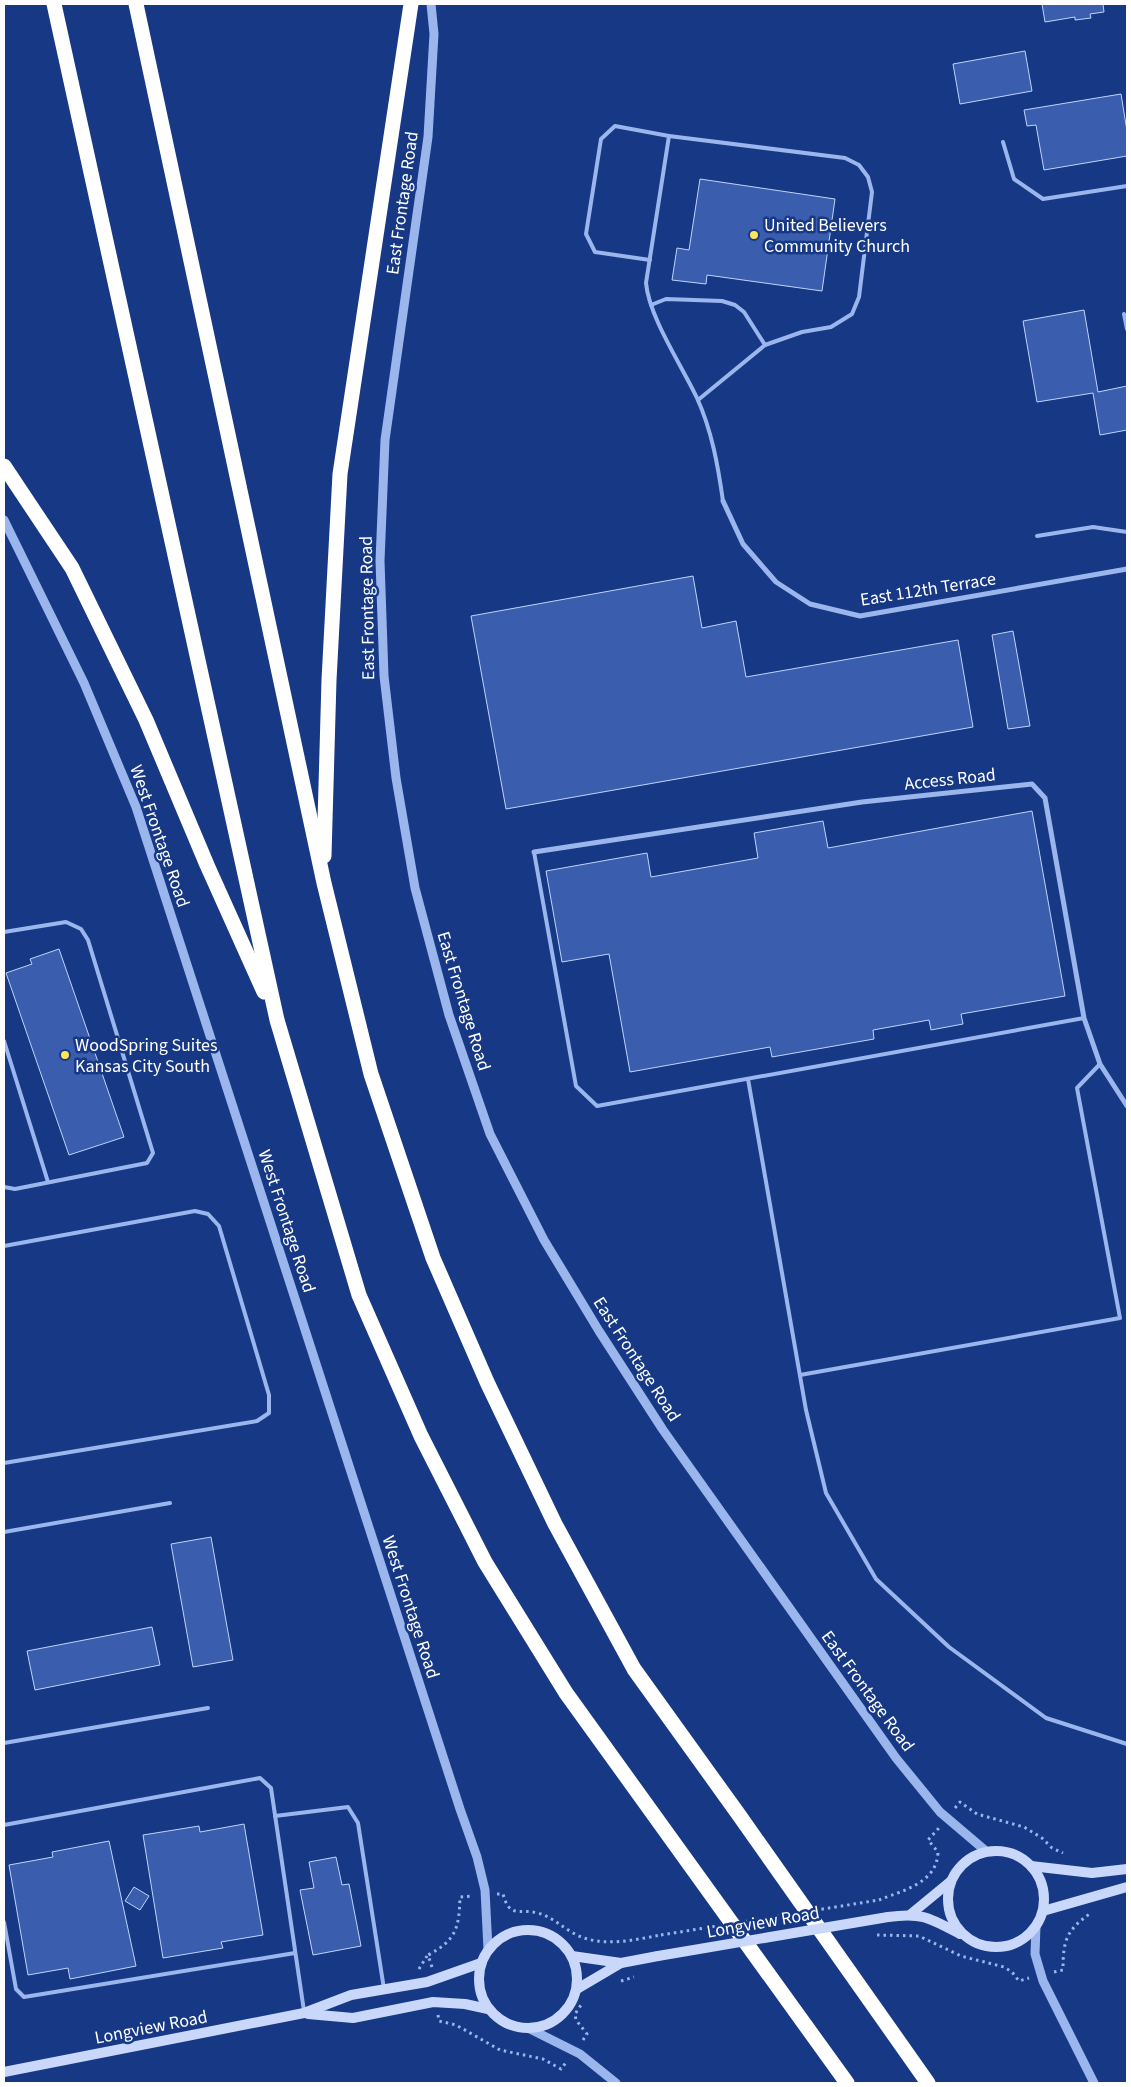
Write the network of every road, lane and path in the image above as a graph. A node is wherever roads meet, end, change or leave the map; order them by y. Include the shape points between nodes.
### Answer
1 (54, 4) edge
2 (136, 4) edge
3 (411, 4) edge
4 (431, 4) edge
5 (670, 136) junction
6 (1003, 142) dead end
7 (1127, 186) edge
8 (650, 260) junction
9 (651, 305) junction
10 (1124, 314) dead end
11 (1127, 329) edge
12 (765, 345) junction
13 (698, 400) junction
14 (4, 466) edge
15 (724, 502) joint
16 (4, 520) edge
17 (1127, 532) edge
18 (1037, 536) dead end
19 (1127, 569) edge
20 (534, 852) joint
21 (324, 883) junction
22 (4, 932) edge
23 (1084, 1018) junction
24 (277, 1020) junction
25 (4, 1041) edge
26 (1100, 1064) junction
27 (748, 1079) junction
28 (1127, 1106) edge
29 (48, 1182) junction
30 (4, 1187) edge
31 (4, 1246) edge
32 (800, 1375) junction
33 (4, 1463) edge
34 (170, 1503) dead end
35 (4, 1532) edge
36 (208, 1708) dead end
37 (4, 1743) edge
38 (1127, 1744) edge
39 (275, 1816) junction
40 (947, 1818) junction
41 (4, 1825) edge
42 (987, 1852) junction
43 (1031, 1866) junction
44 (1127, 1869) edge
45 (1080, 1872) junction
46 (952, 1881) junction
47 (1127, 1887) edge
48 (485, 1895) junction
49 (1086, 1898) junction
50 (1043, 1911) junction
51 (911, 1914) junction
52 (4, 1922) edge
53 (1036, 1926) junction
54 (876, 1935) dead end
55 (966, 1937) junction
56 (488, 1949) junction
57 (295, 1953) junction
58 (572, 1956) junction
59 (481, 1963) junction
60 (620, 1963) junction
61 (642, 1974) dead end
62 (1041, 1975) junction
63 (435, 1979) junction
64 (616, 1982) dead end
65 (384, 1989) junction
66 (577, 1989) junction
67 (584, 2000) dead end
68 (438, 2002) junction
69 (488, 2008) junction
70 (304, 2013) junction
71 (530, 2029) junction
72 (575, 2051) junction
73 (4, 2072) edge
74 (616, 2083) edge
75 (847, 2083) edge
76 (928, 2083) edge
77 (1094, 2083) edge

1 - 24 highway
2 - 21 highway
3 - 21 highway via 340,474 328,680
4 - 40 street, East Frontage Road via 434,34 428,137 385,440 380,561 384,676 396,778 415,888 449,1015 490,1134 544,1240 599,1331 663,1430 896,1758
5 - 8 lane
5 - 8 lane via 615,126 601,139 599,149 586,234 594,252
5 - 12 lane via 845,158 859,165 868,177 871,202 859,297 852,314 831,327 802,332
6 - 7 lane via 1014,179 1043,199
8 - 9 lane via 646,283
9 - 12 lane via 666,299 722,301 735,305 744,312
9 - 13 lane
10 - 11 lane
12 - 13 lane
13 - 15 lane via 710,432
14 - 24 highway via 72,568 146,720
15 - 19 street, East 112th Terrace via 743,544 776,582 810,604 860,616
16 - 48 street, West Frontage Road via 84,683 136,807 477,1857
17 - 18 lane via 1093,527
20 - 23 street, Access Road via 862,802 1032,784 1045,798
20 - 27 lane via 576,1086 597,1106
21 - 76 highway via 371,1074 433,1258 487,1382 556,1524 634,1669
22 - 29 lane via 66,922 81,928 88,940 153,1153 147,1163
23 - 26 street, Access Road
23 - 27 lane
24 - 75 highway via 359,1295 421,1436 485,1562 566,1693
25 - 29 lane
26 - 28 street, Access Road
26 - 32 lane via 1077,1088 1120,1318
27 - 32 lane
29 - 30 lane via 15,1189
31 - 33 lane via 195,1212 208,1214 219,1226 268,1394 269,1413 258,1421
32 - 38 lane via 826,1493 876,1579 949,1647 1046,1718
34 - 35 lane
36 - 37 lane
39 - 41 lane via 271,1788 260,1778
39 - 57 lane
39 - 65 lane via 348,1807 358,1823
40 - 42 street, East Frontage Road
40 - 45 path via 960,1802 977,1814 1024,1827 1052,1848 1077,1857
40 - 48 path, bridge via 928,1840 938,1852 938,1863 929,1876 879,1900 622,1942 600,1941 576,1934 537,1913 514,1912 506,1906 502,1894
42 - 43 main road via 1018,1856
42 - 46 main road via 972,1858
43 - 45 main road
43 - 50 main road via 1040,1879
44 - 45 main road
46 - 51 main road
46 - 55 main road via 948,1896 949,1912
47 - 49 main road
48 - 56 street, West Frontage Road
48 - 63 path via 460,1896 460,1921 454,1935 444,1947 428,1955
49 - 50 main road
49 - 62 path via 1092,1913 1079,1922 1063,1944 1063,1970
50 - 53 main road
51 - 55 main road, Longview Road via 935,1920
51 - 60 main road, Longview Road, bridge
52 - 57 lane via 16,1989 24,1997
53 - 55 main road via 1025,1938 995,1948 980,1945
53 - 62 street via 1035,1954
54 - 62 path via 919,1936 961,1956 1004,1967 1019,1981
56 - 58 main road via 515,1931 531,1929 548,1933 562,1942
56 - 59 main road
57 - 70 lane
58 - 60 main road, Longview Road
58 - 66 main road via 577,1972
59 - 63 main road, Longview Road
59 - 69 main road via 478,1978 480,1994
60 - 66 main road, Longview Road
61 - 64 path
62 - 77 street
63 - 65 main road, Longview Road
65 - 70 main road, Longview Road via 350,1995
66 - 71 main road via 571,2004 560,2017 545,2026
67 - 72 path via 575,2014 587,2034
68 - 69 main road, Longview Road
68 - 70 main road, Longview Road via 353,2018
68 - 72 path via 439,2020 456,2025 500,2050 543,2059 561,2070
69 - 71 main road via 499,2020 514,2027
70 - 73 main road, Longview Road
71 - 72 street
72 - 74 street

